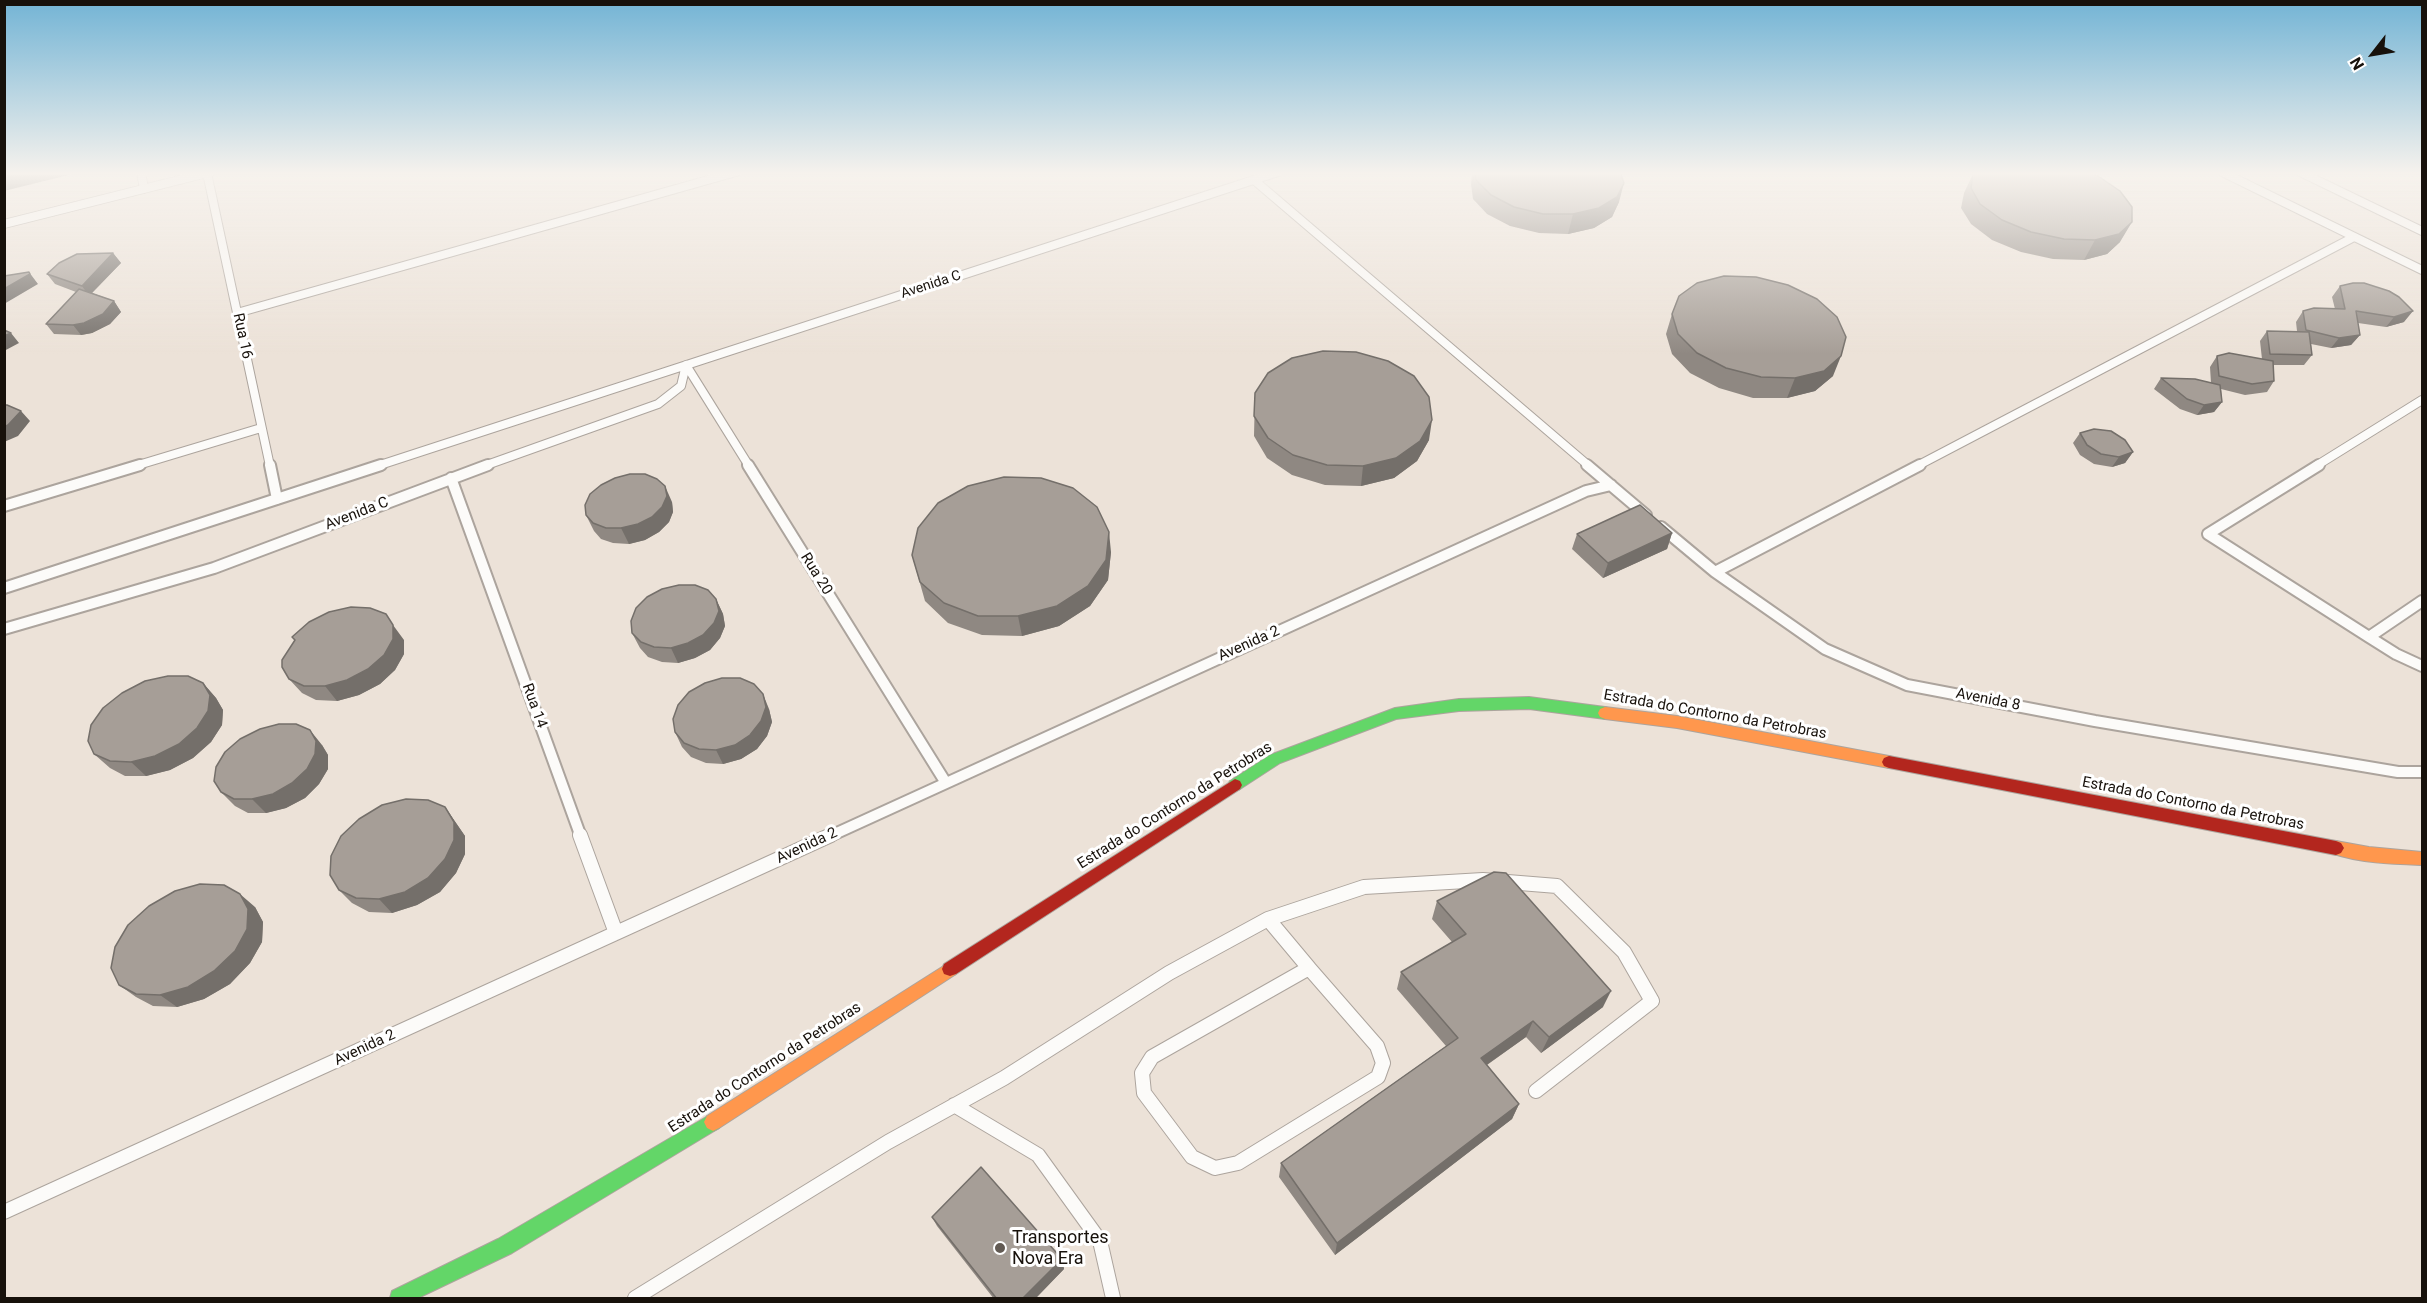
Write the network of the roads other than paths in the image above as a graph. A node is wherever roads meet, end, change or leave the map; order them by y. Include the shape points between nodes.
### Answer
1 (221, 233) edge
2 (521, 233) edge
3 (1092, 233) edge
4 (1316, 233) edge
5 (2345, 233) edge
6 (2354, 237) junction
7 (2422, 270) edge
8 (237, 313) junction
9 (686, 365) junction
10 (2422, 400) edge
11 (261, 428) junction
12 (451, 478) junction
13 (1611, 485) junction
14 (277, 499) junction
15 (4, 506) edge
16 (1715, 572) junction
17 (4, 588) edge
18 (2422, 601) edge
19 (4, 629) edge
20 (2369, 637) junction
21 (2422, 666) edge
22 (2422, 772) edge
23 (946, 783) junction
24 (2422, 860) edge
25 (1269, 919) junction
26 (616, 933) junction
27 (1309, 968) junction
28 (1536, 1091) dead end
29 (954, 1106) junction
30 (4, 1212) edge
31 (399, 1299) edge
32 (635, 1299) edge
33 (1113, 1299) edge

1 - 8 lane, Rua 16
2 - 8 lane
3 - 9 lane, Avenida C
4 - 13 lane, Avenida 8
5 - 6 lane
6 - 7 lane
6 - 16 lane
8 - 11 lane, Rua 16
9 - 12 lane, Avenida C via 681,386 658,404
9 - 14 lane, Avenida C
9 - 23 lane, Rua 20
10 - 20 lane via 2208,534
11 - 14 lane, Rua 16
11 - 15 lane
12 - 19 lane, Avenida C via 214,568
12 - 26 lane, Rua 14
13 - 16 lane, Avenida 8
13 - 23 lane, Avenida 2 via 1586,491
14 - 17 lane, Avenida C
16 - 22 lane, Avenida 8 via 1825,650 1907,685 2095,721 2398,772
18 - 20 lane
20 - 21 lane
23 - 26 lane, Avenida 2
24 - 31 main road, Estrada do Contorno da Petrobras via 2369,854 1677,722 1530,703 1459,705 1395,714 1275,759 680,1143 505,1246
25 - 27 lane
25 - 28 lane via 1364,888 1483,879 1557,886 1624,952 1652,1001
25 - 29 lane via 1169,973
26 - 30 lane, Avenida 2
27 - 27 lane via 1377,1046 1383,1063 1378,1077 1238,1163 1215,1168 1192,1157 1144,1094 1142,1073 1152,1057
29 - 32 lane via 888,1142
29 - 33 lane via 1038,1155 1100,1241

